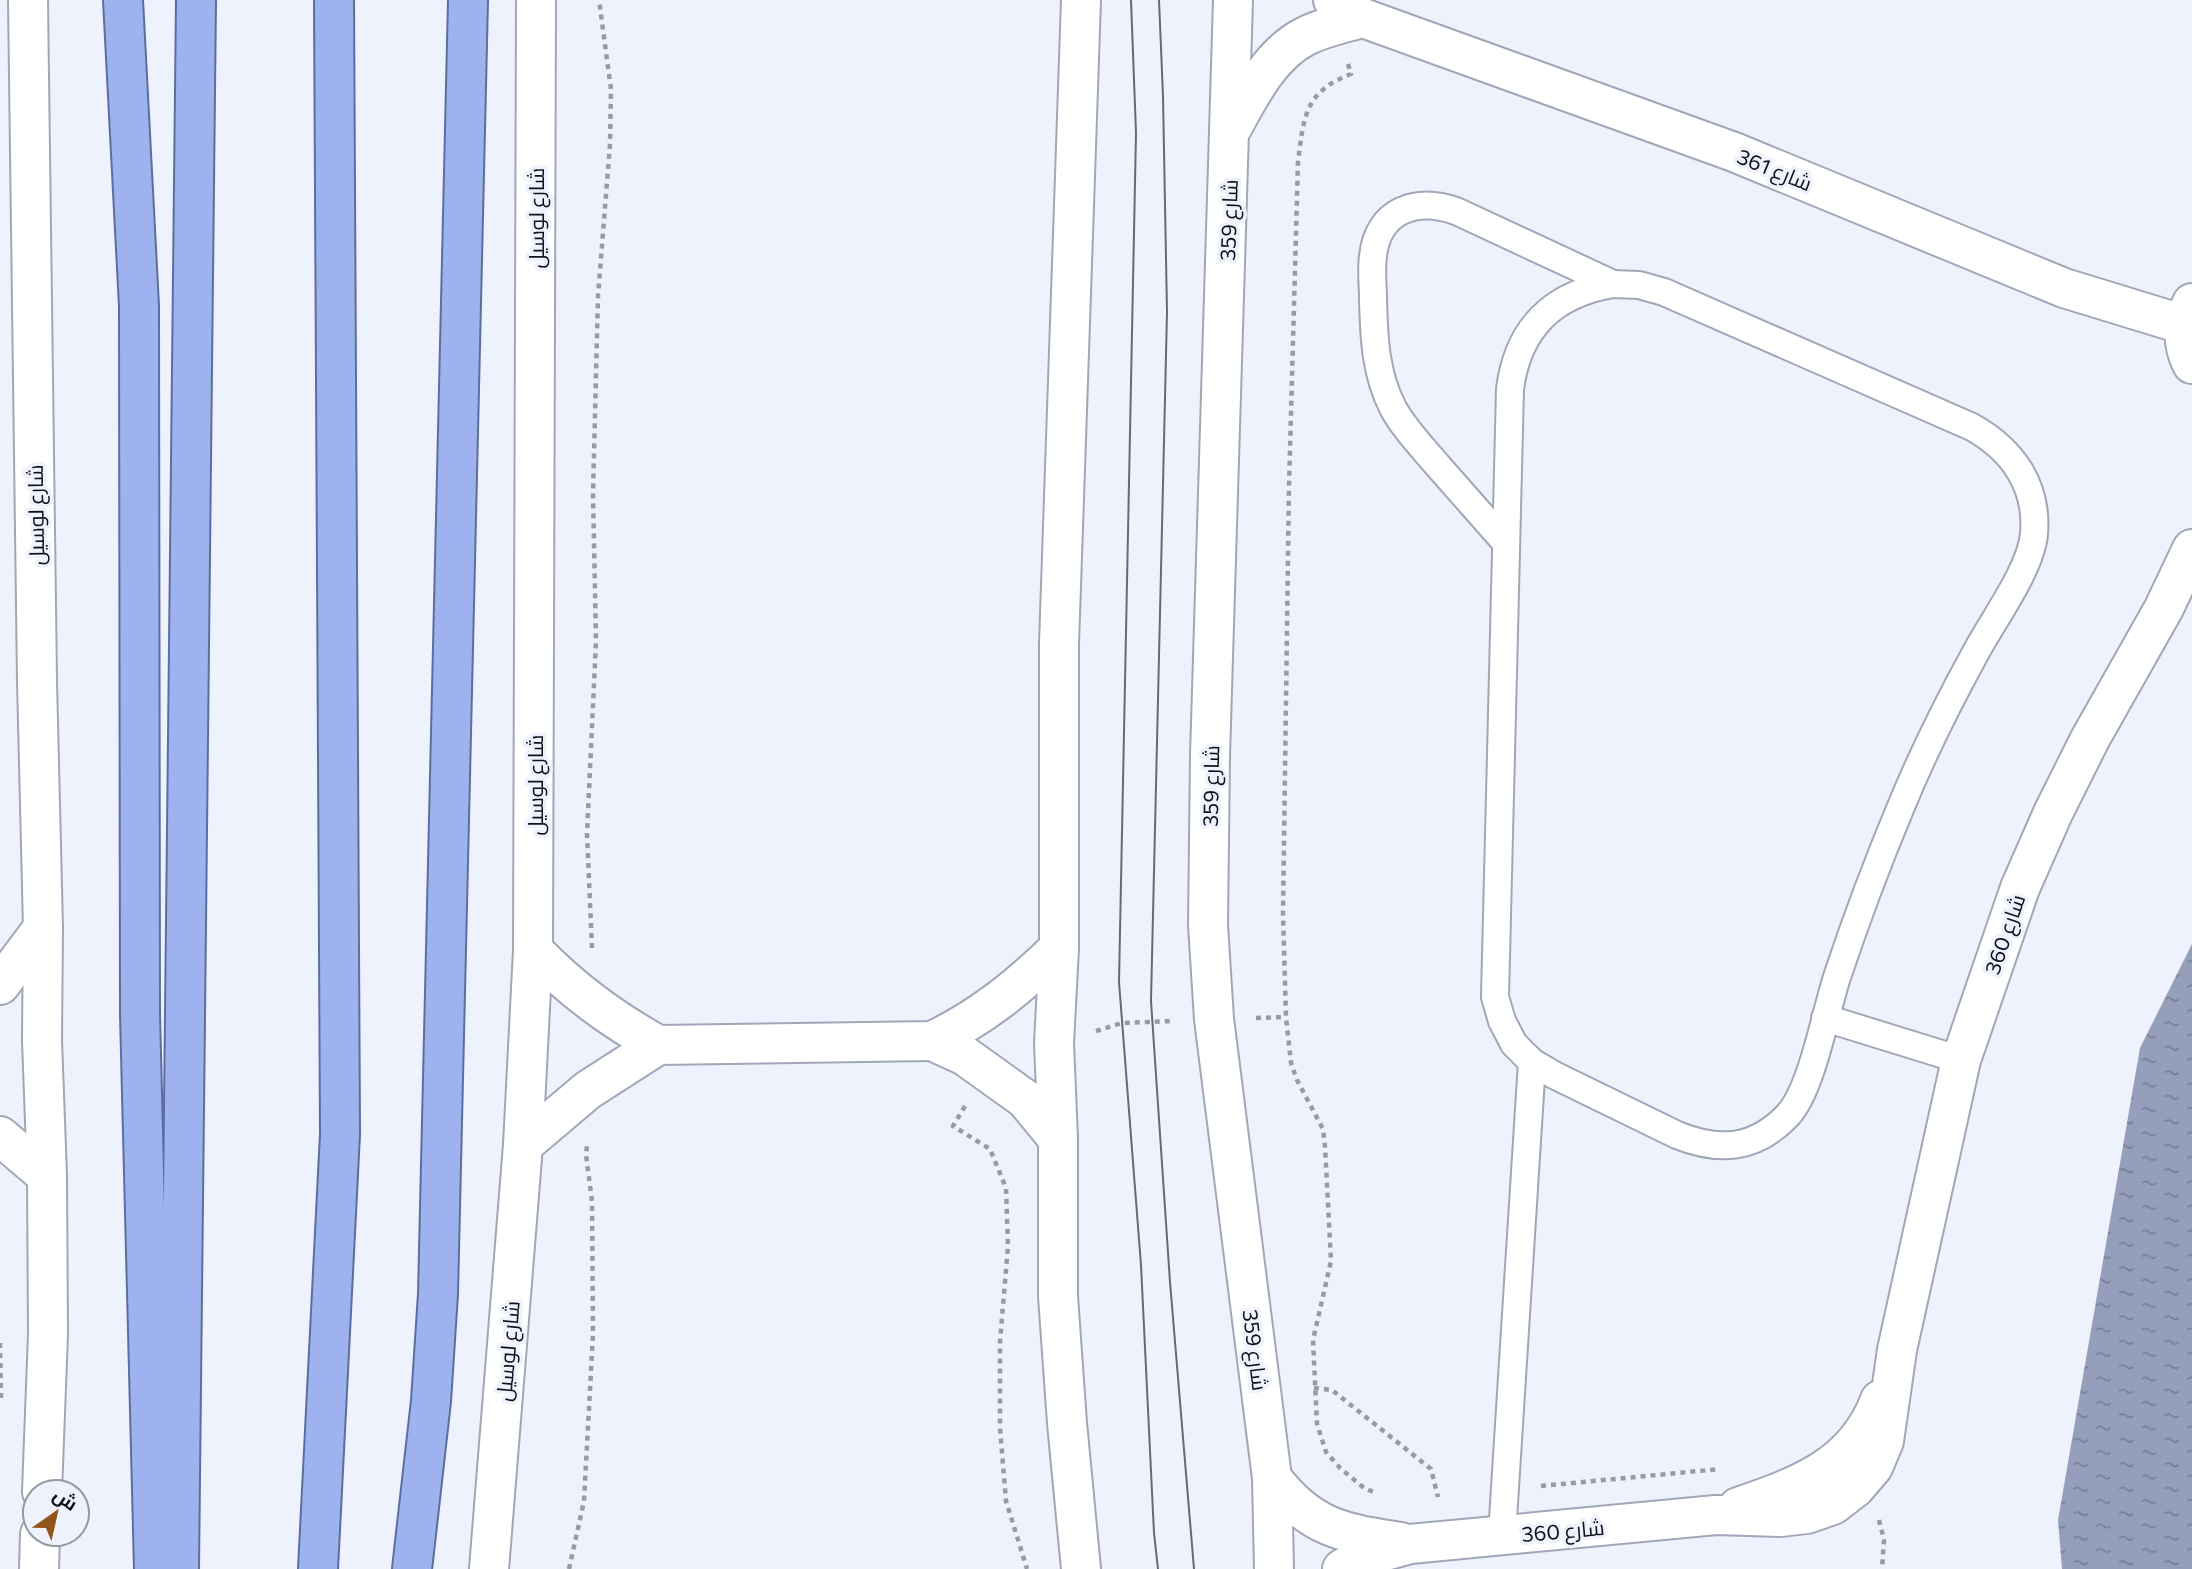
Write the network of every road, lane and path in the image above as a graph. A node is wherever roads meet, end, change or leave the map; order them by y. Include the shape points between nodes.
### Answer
1 (28, 0) edge
2 (123, 0) edge
3 (196, 0) edge
4 (334, 0) edge
5 (468, 0) edge
6 (536, 0) edge
7 (599, 0) edge
8 (1081, 0) edge
9 (1233, 0) edge
10 (1348, 9) edge
11 (1351, 74) dead end
12 (1230, 131) junction
13 (1613, 284) junction
14 (2189, 314) edge
15 (2192, 363) edge
16 (1506, 543) junction
17 (2192, 549) edge
18 (43, 928) junction
19 (1059, 947) junction
20 (533, 950) junction
21 (592, 958) dead end
22 (0, 985) edge
23 (1286, 1017) junction
24 (1214, 1018) junction
25 (1825, 1018) junction
26 (932, 1041) junction
27 (1054, 1043) junction
28 (658, 1045) junction
29 (1961, 1060) junction
30 (1532, 1062) junction
31 (988, 1071) junction
32 (0, 1136) edge
33 (1058, 1139) junction
34 (587, 1143) dead end
35 (523, 1145) junction
36 (47, 1176) junction
37 (1314, 1388) junction
38 (1725, 1468) dead end
39 (43, 1478) edge
40 (1272, 1478) junction
41 (1505, 1489) junction
42 (1382, 1495) dead end
43 (1438, 1497) junction
44 (1426, 1498) dead end
45 (1502, 1535) junction
46 (1410, 1544) junction
47 (40, 1548) edge
48 (39, 1569) edge
49 (154, 1569) edge
50 (179, 1569) edge
51 (318, 1569) edge
52 (412, 1569) edge
53 (489, 1569) edge
54 (569, 1569) edge
55 (1027, 1569) edge
56 (1081, 1569) edge
57 (1273, 1569) edge
58 (1342, 1569) edge

1 - 18 street, شارع لوسيل
2 - 49 highway via 139,306 140,1014
3 - 50 highway
4 - 51 highway via 340,1134
5 - 52 highway via 438,1294
6 - 20 street, شارع لوسيل
7 - 21 path via 611,89 598,296 594,468 596,641 587,834
8 - 19 street via 1059,644
9 - 12 street, شارع 359
10 - 12 street, شارع 361 via 1287,49 1262,78
10 - 14 street, شارع 361 via 1734,152 2064,288
11 - 23 path via 1331,82 1311,102 1303,120 1298,161 1289,486 1283,914
12 - 24 street, شارع 359 via 1210,756 1208,925
13 - 16 lane via 1587,288 1564,299 1546,312 1521,347 1510,389
13 - 16 lane via 1438,205 1419,204 1401,211 1386,222 1376,238 1372,257 1374,346 1393,407 1410,434
13 - 25 lane via 1664,292 1992,438 2022,472 2031,493 2034,538 2028,559 1976,650 1905,797 1868,887
14 - 15 street via 2185,341
16 - 30 lane via 1494,997 1514,1044
17 - 29 street, شارع 360 via 2053,813 2020,888
18 - 22 street
18 - 36 street, شارع لوسيل
19 - 26 street via 986,1011
19 - 27 street
20 - 28 street via 591,1004
20 - 35 street, شارع لوسيل
23 - 24 path
23 - 37 path via 1291,1063 1322,1129 1325,1146 1331,1261 1314,1340
24 - 27 path via 1122,1023
24 - 40 street, شارع 359
25 - 29 lane
25 - 30 lane via 1802,1095 1790,1113 1755,1140 1736,1145 1686,1139
26 - 28 street
26 - 31 street
27 - 33 street
28 - 35 street via 587,1090
29 - 45 street, شارع 360 via 1897,1350 1884,1441 1873,1467 1855,1488 1833,1504 1807,1514 1716,1515
30 - 41 lane
31 - 33 street via 1025,1099
31 - 55 path via 953,1126 990,1149 1006,1188 1000,1428 1006,1500
32 - 36 street
33 - 56 street via 1058,1296
34 - 54 path via 593,1334 584,1501
35 - 53 street, شارع لوسيل
36 - 39 street, شارع لوسيل
37 - 42 path via 1317,1424 1326,1452 1363,1488
37 - 43 path via 1332,1390 1431,1469
38 - 41 path
40 - 46 street, شارع 360 via 1311,1518 1353,1535
40 - 57 street, شارع 359
41 - 43 path
41 - 45 lane
43 - 44 path
45 - 46 street, شارع 360
46 - 58 street, شارع 360 via 1360,1558
47 - 48 street

